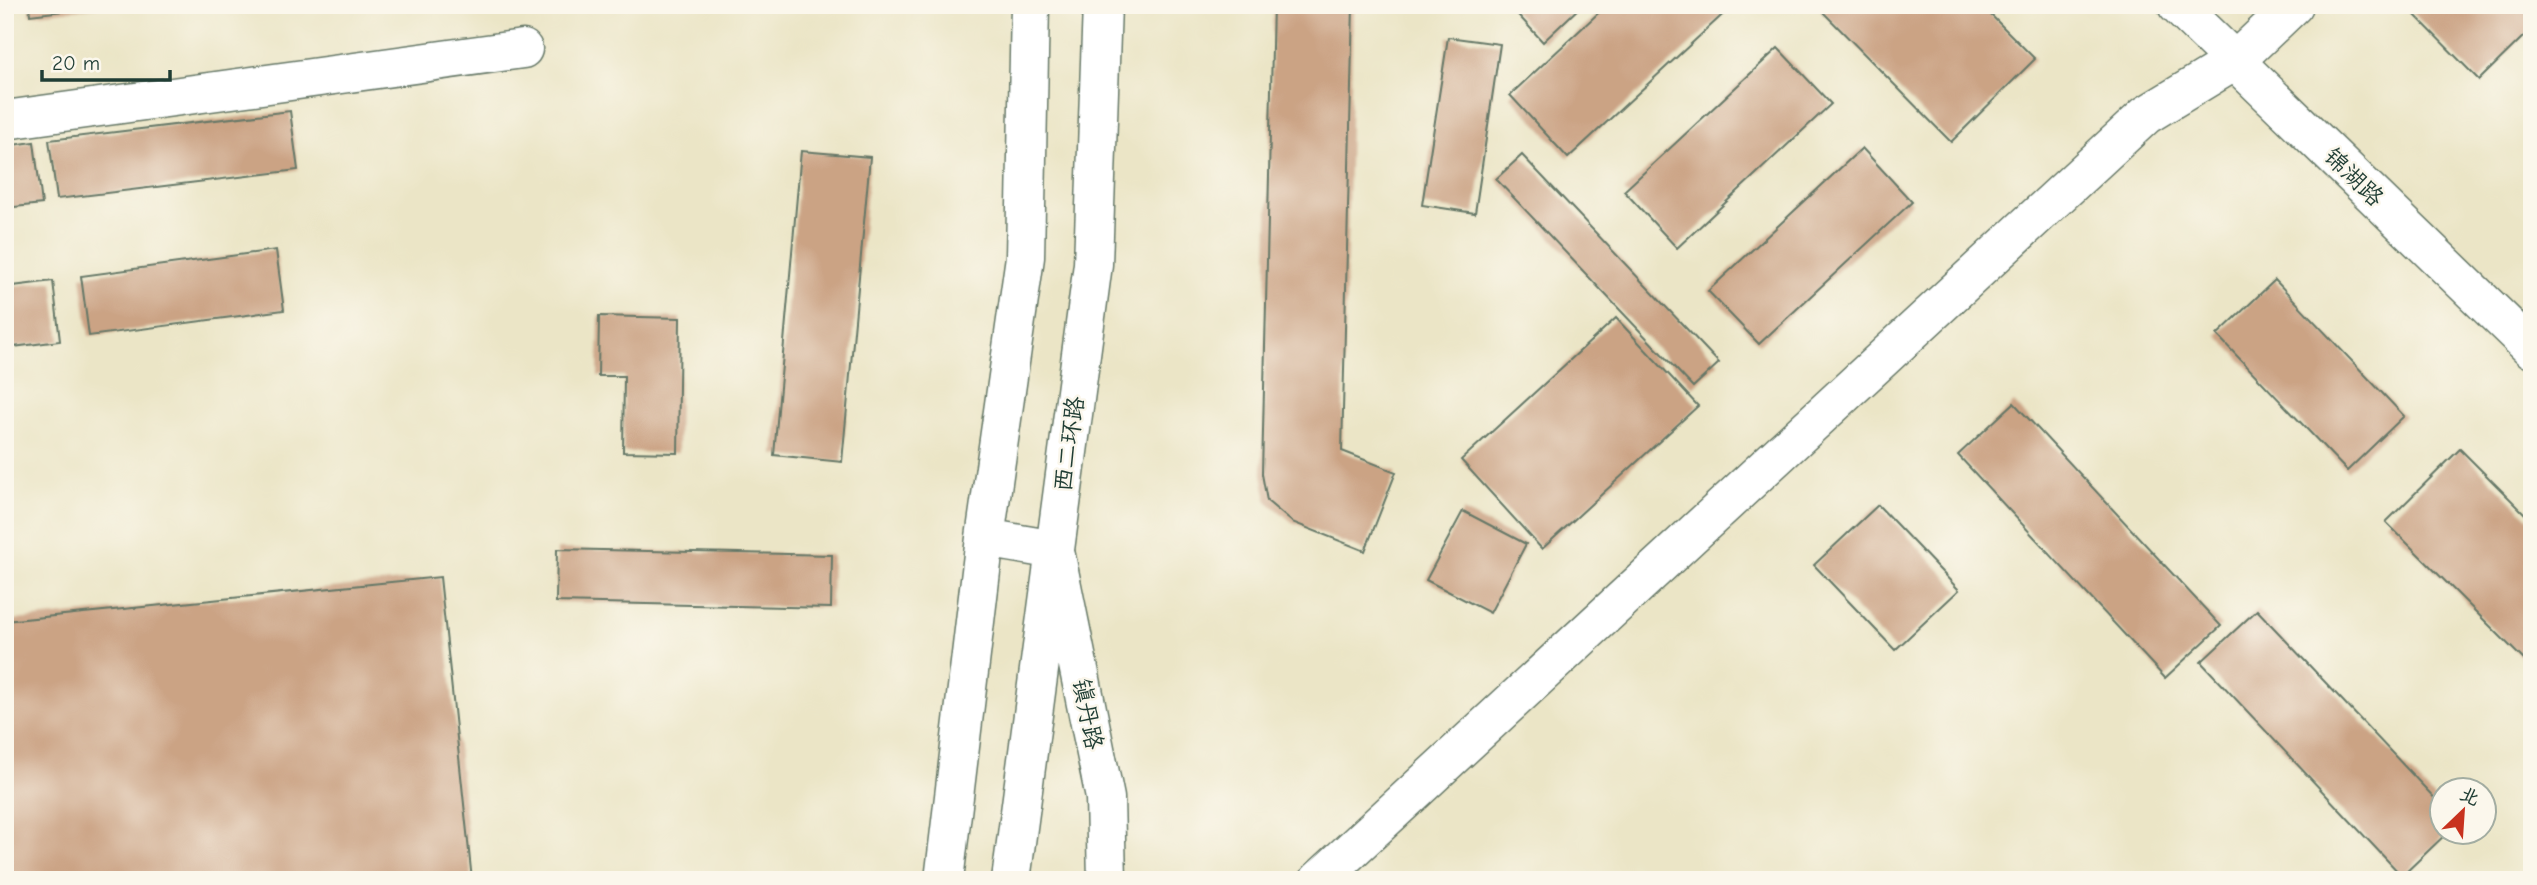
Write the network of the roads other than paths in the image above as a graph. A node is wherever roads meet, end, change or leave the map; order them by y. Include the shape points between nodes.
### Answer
1 (1030, 5) edge
2 (1102, 5) edge
3 (2177, 5) edge
4 (2294, 5) edge
5 (523, 49) dead end
6 (2235, 61) junction
7 (5, 120) edge
8 (2532, 349) edge
9 (985, 538) junction
10 (1055, 550) junction
11 (943, 880) edge
12 (1011, 880) edge
13 (1107, 880) edge
14 (1319, 880) edge

1 - 9 main road via 1025,257
2 - 10 main road, 西二环路 via 1093,264
3 - 6 main road, 锦湖路
4 - 6 main road
5 - 7 main road
6 - 8 main road, 锦湖路
6 - 14 main road via 2146,115
9 - 10 main road
9 - 11 main road
10 - 12 main road, 西二环路
10 - 13 main road, 镇丹路 via 1105,798

